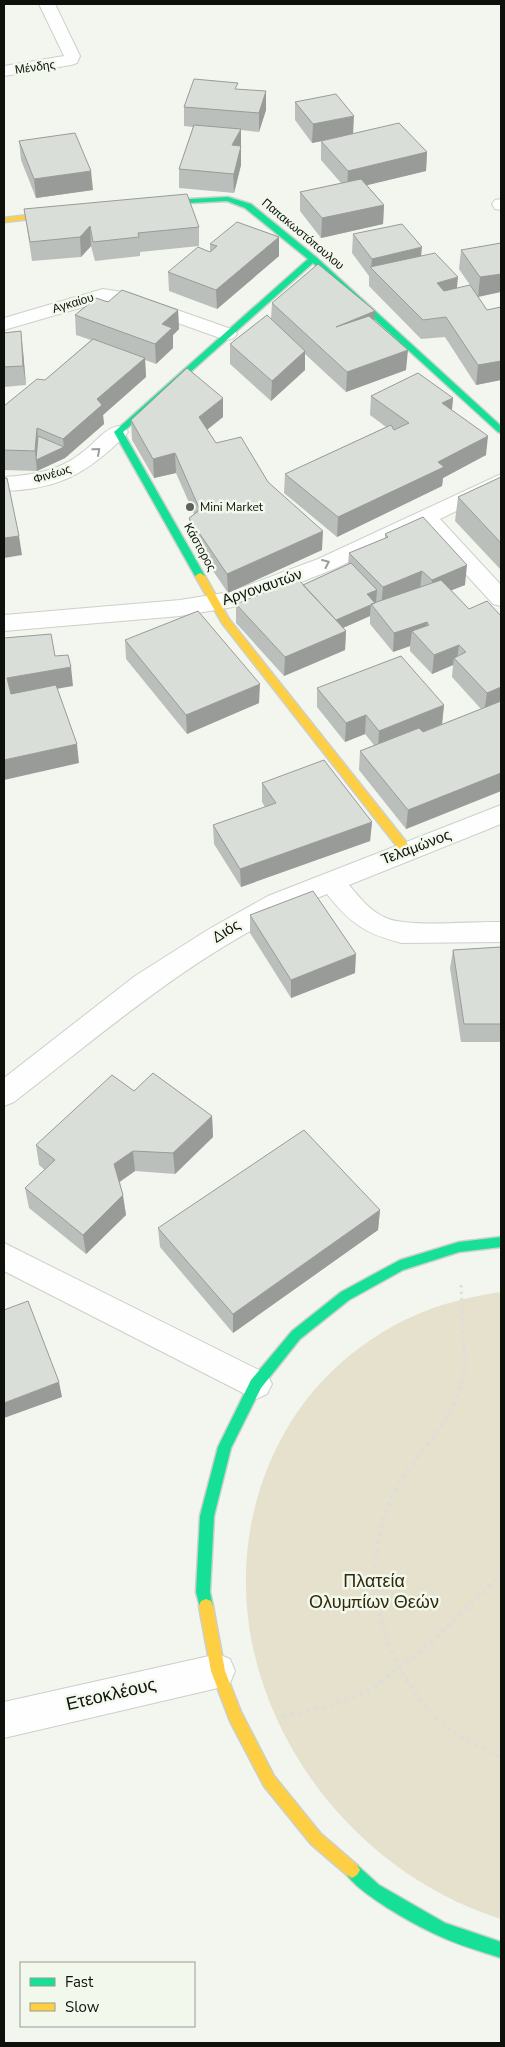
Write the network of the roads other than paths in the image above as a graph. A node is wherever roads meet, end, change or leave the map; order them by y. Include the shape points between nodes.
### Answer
1 (47, 4) edge
2 (4, 71) edge
3 (144, 203) edge
4 (73, 211) edge
5 (4, 220) edge
6 (313, 259) junction
7 (4, 324) edge
8 (228, 334) junction
9 (501, 430) edge
10 (118, 432) junction
11 (501, 481) edge
12 (4, 484) edge
13 (426, 517) junction
14 (501, 599) edge
15 (215, 603) junction
16 (4, 623) edge
17 (501, 814) edge
18 (406, 851) junction
19 (331, 881) junction
20 (501, 932) edge
21 (4, 1094) edge
22 (501, 1242) edge
23 (4, 1256) edge
24 (256, 1384) junction
25 (218, 1671) junction
26 (4, 1720) edge
27 (501, 1950) edge

1 - 2 street, Μένδης via 71,60
3 - 6 street, Παπακωστόπουλου via 237,200 254,210
4 - 5 street
6 - 8 street
6 - 9 street, Παπακωστόπουλου
7 - 8 street, Αγκαίου via 103,295 122,297
8 - 10 street
12 -> 10 street, Φινέως via 44,479 68,471
10 - 15 street, Κάστορος
11 - 13 street, Αργοναυτών
13 - 14 street
15 -> 13 street, Αργοναυτών via 326,564
15 - 16 street, Αργοναυτών
15 - 18 street, Κάστορος via 243,645
17 - 18 street, Τελαμώνος
18 - 19 street, Τελαμώνος
19 - 20 street via 360,916 386,930 402,933
19 - 21 street, Διός via 247,918 197,949 110,1011
22 - 24 street via 459,1247 400,1266 345,1296 296,1335
23 - 24 street
24 - 25 street via 225,1446 207,1516 203,1592
25 - 26 street, Ετεοκλέους
25 - 27 street via 235,1716 269,1781 316,1839 382,1895 440,1930

